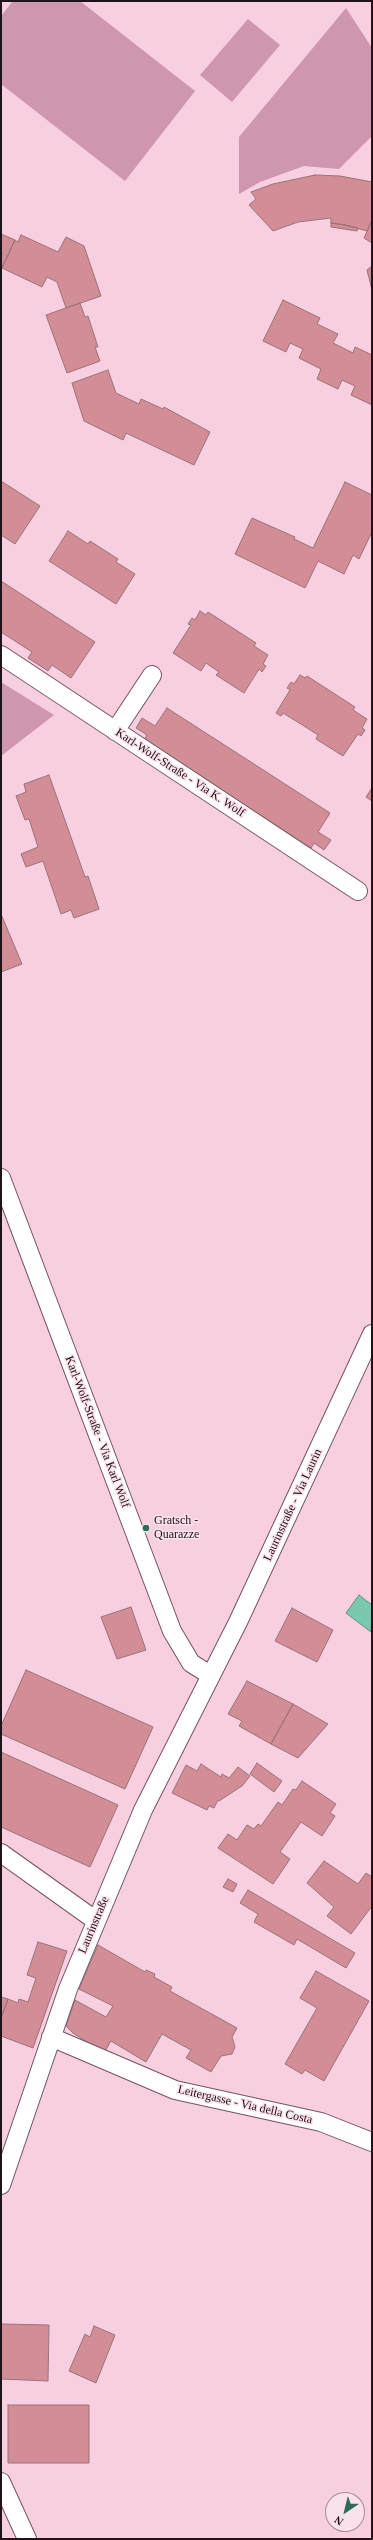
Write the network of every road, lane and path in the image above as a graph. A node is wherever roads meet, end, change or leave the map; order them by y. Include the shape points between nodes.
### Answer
1 (1, 655) edge
2 (152, 675) dead end
3 (116, 731) junction
4 (358, 891) dead end
5 (1, 1178) edge
6 (372, 1334) edge
7 (210, 1675) junction
8 (1, 1853) edge
9 (95, 1920) junction
10 (52, 2037) junction
11 (372, 2142) edge
12 (1, 2185) edge
13 (1, 2482) edge
14 (27, 2539) edge

1 - 3 street, Karl-Wolf-Straße - Via K. Wolf
2 - 3 street
3 - 4 street, Karl-Wolf-Straße - Via K. Wolf
5 - 7 street, Karl-Wolf-Straße - Via Karl Wolf via 172,1631 191,1663
6 - 7 street, Laurinstraße - Via Laurin via 238,1622
7 - 9 street, Laurinstraße via 143,1810
8 - 9 street
9 - 10 street, Laurinstraße
10 - 11 street, Leitergasse - Via della Costa via 175,2090 321,2122
10 - 12 street, Laurinstraße
13 - 14 street

